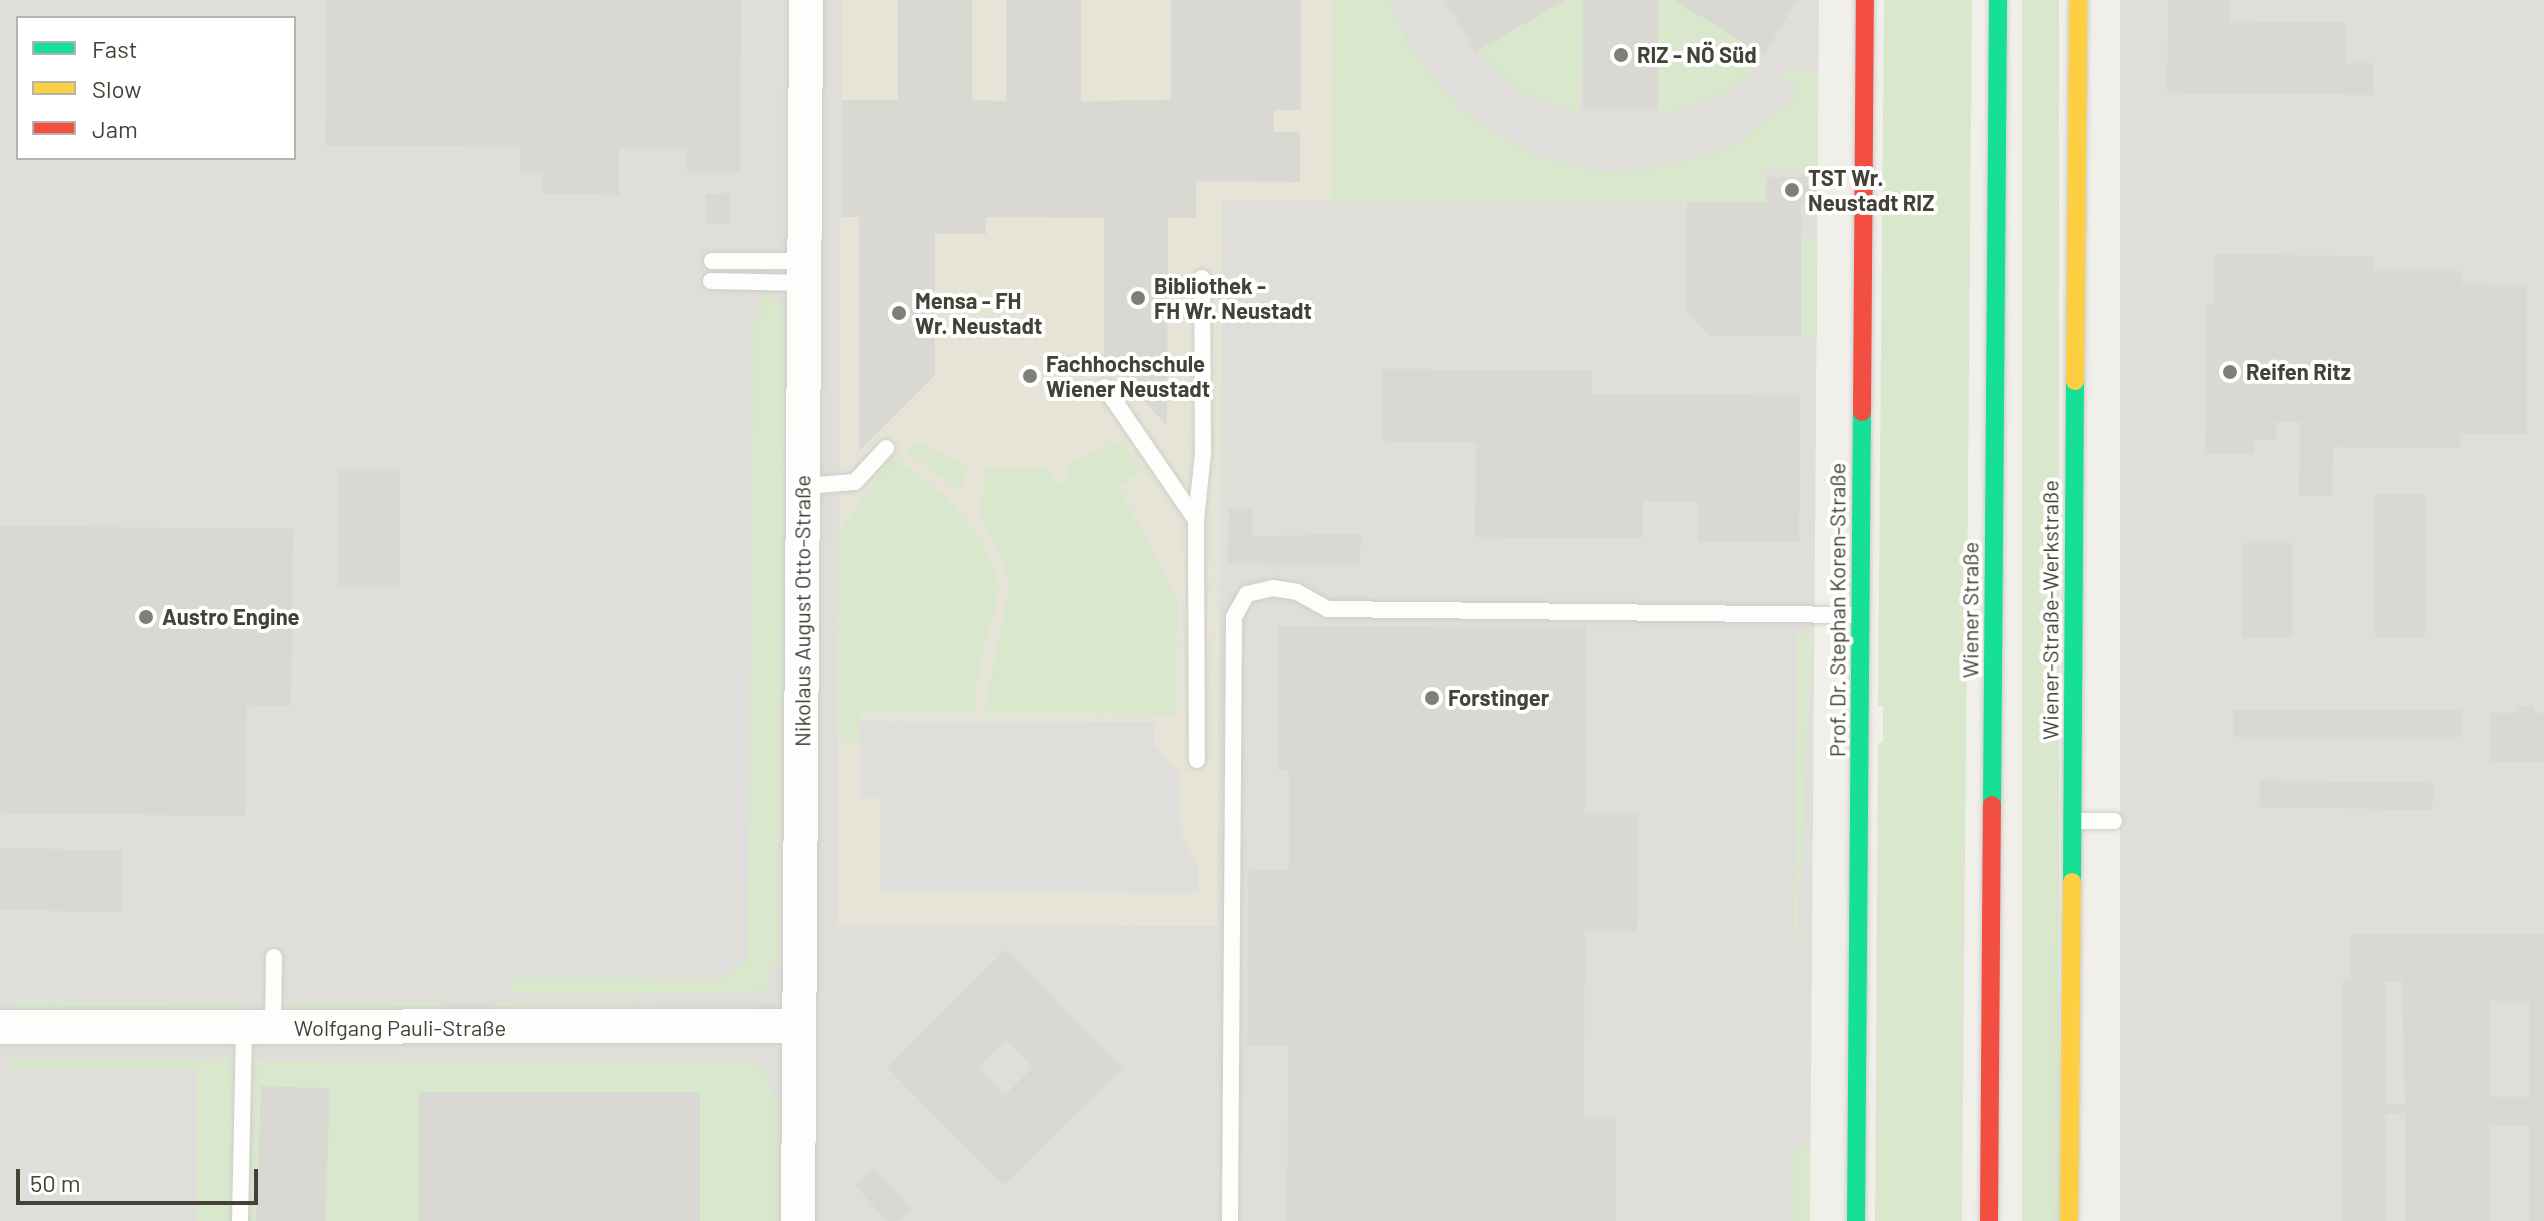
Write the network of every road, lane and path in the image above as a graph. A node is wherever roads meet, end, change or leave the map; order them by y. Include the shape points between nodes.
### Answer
1 (806, 0) edge
2 (1865, 0) edge
3 (1998, 0) edge
4 (2078, 0) edge
5 (712, 261) dead end
6 (804, 272) junction
7 (1202, 278) dead end
8 (711, 281) dead end
9 (1105, 387) dead end
10 (886, 448) dead end
11 (803, 486) junction
12 (1196, 520) junction
13 (1861, 615) junction
14 (1197, 760) dead end
15 (2072, 820) junction
16 (2114, 821) dead end
17 (274, 957) dead end
18 (799, 1026) junction
19 (0, 1027) edge
20 (259, 1028) junction
21 (240, 1221) edge
22 (798, 1221) edge
23 (1230, 1221) edge
24 (1856, 1221) edge
25 (1989, 1221) edge
26 (2069, 1221) edge

1 - 6 street, Nikolaus August Otto-Straße
2 - 13 street, Prof. Dr. Stephan Koren-Straße
3 - 25 street, Wiener Straße
4 - 15 street, Wiener-Straße-Werkstraße
5 - 6 lane
6 - 8 lane
6 - 11 street, Nikolaus August Otto-Straße
7 - 12 lane via 1203,453
9 - 12 lane
10 - 11 lane via 855,482
11 - 18 street, Nikolaus August Otto-Straße
12 - 14 lane
13 - 23 lane via 1328,609 1297,592 1273,588 1247,594 1234,617
13 - 24 street, Prof. Dr. Stephan Koren-Straße
15 - 16 lane
15 - 26 street, Wiener-Straße-Werkstraße
17 - 20 lane
18 - 20 street, Wolfgang Pauli-Straße
18 - 22 street, Nikolaus August Otto-Straße
19 - 20 street, Wolfgang Pauli-Straße
20 - 21 lane

